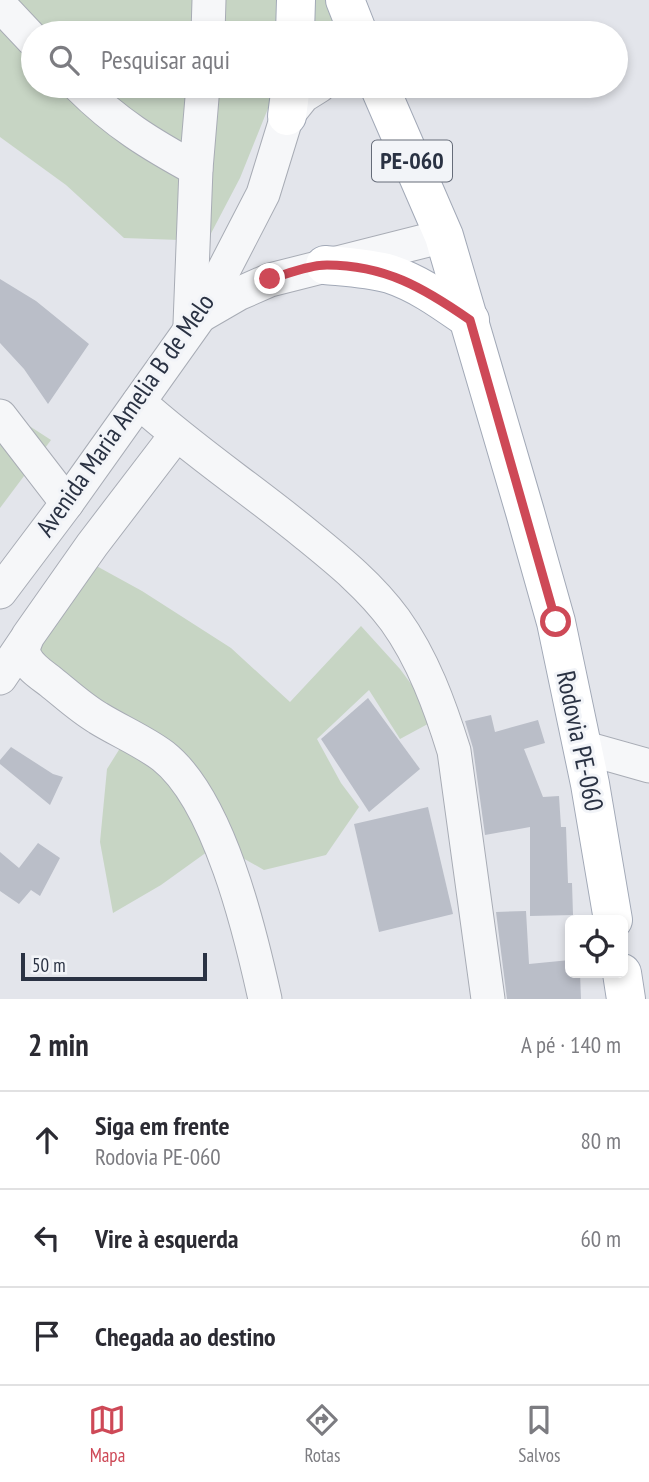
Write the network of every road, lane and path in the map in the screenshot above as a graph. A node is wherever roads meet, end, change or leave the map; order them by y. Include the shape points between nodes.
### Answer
1 (209, 0) edge
2 (296, 0) edge
3 (345, 0) edge
4 (0, 5) edge
5 (208, 21) edge
6 (295, 21) edge
7 (353, 21) edge
8 (21, 27) edge
9 (91, 98) edge
10 (202, 98) edge
11 (384, 98) edge
12 (289, 101) edge
13 (196, 169) junction
14 (444, 236) junction
15 (325, 265) junction
16 (470, 320) junction
17 (195, 323) junction
18 (139, 402) junction
19 (0, 416) edge
20 (176, 435) junction
21 (67, 503) junction
22 (0, 592) edge
23 (25, 642) junction
24 (0, 678) edge
25 (582, 747) junction
26 (649, 766) edge
27 (612, 915) edge
28 (623, 978) edge
29 (265, 999) edge
30 (488, 999) edge
31 (626, 999) edge

1 - 5 street
2 - 6 main road
3 - 7 main road
4 - 8 street
9 - 13 street via 133,133
10 - 13 street
11 - 14 main road, PE-060
12 - 17 street, Avenida Maria Amelia B de Melo via 263,194
13 - 17 street
14 - 15 street
14 - 16 main road, PE-060
15 - 16 main road via 403,279
15 - 17 street via 270,279
16 - 25 main road, Rodovia PE-060 / PE-060 via 556,622
17 - 18 street, Avenida Maria Amelia B de Melo
18 - 20 street
18 - 21 street, Avenida Maria Amelia B de Melo
19 - 21 street
20 - 23 street
20 - 30 street via 357,575 395,620 417,657 454,751
21 - 22 street, Avenida Maria Amelia B de Melo
23 - 24 street
23 - 29 street via 29,663 96,717 163,757 202,805 241,904
25 - 26 street
25 - 27 main road, Rodovia PE-060 / PE-060
28 - 31 main road

